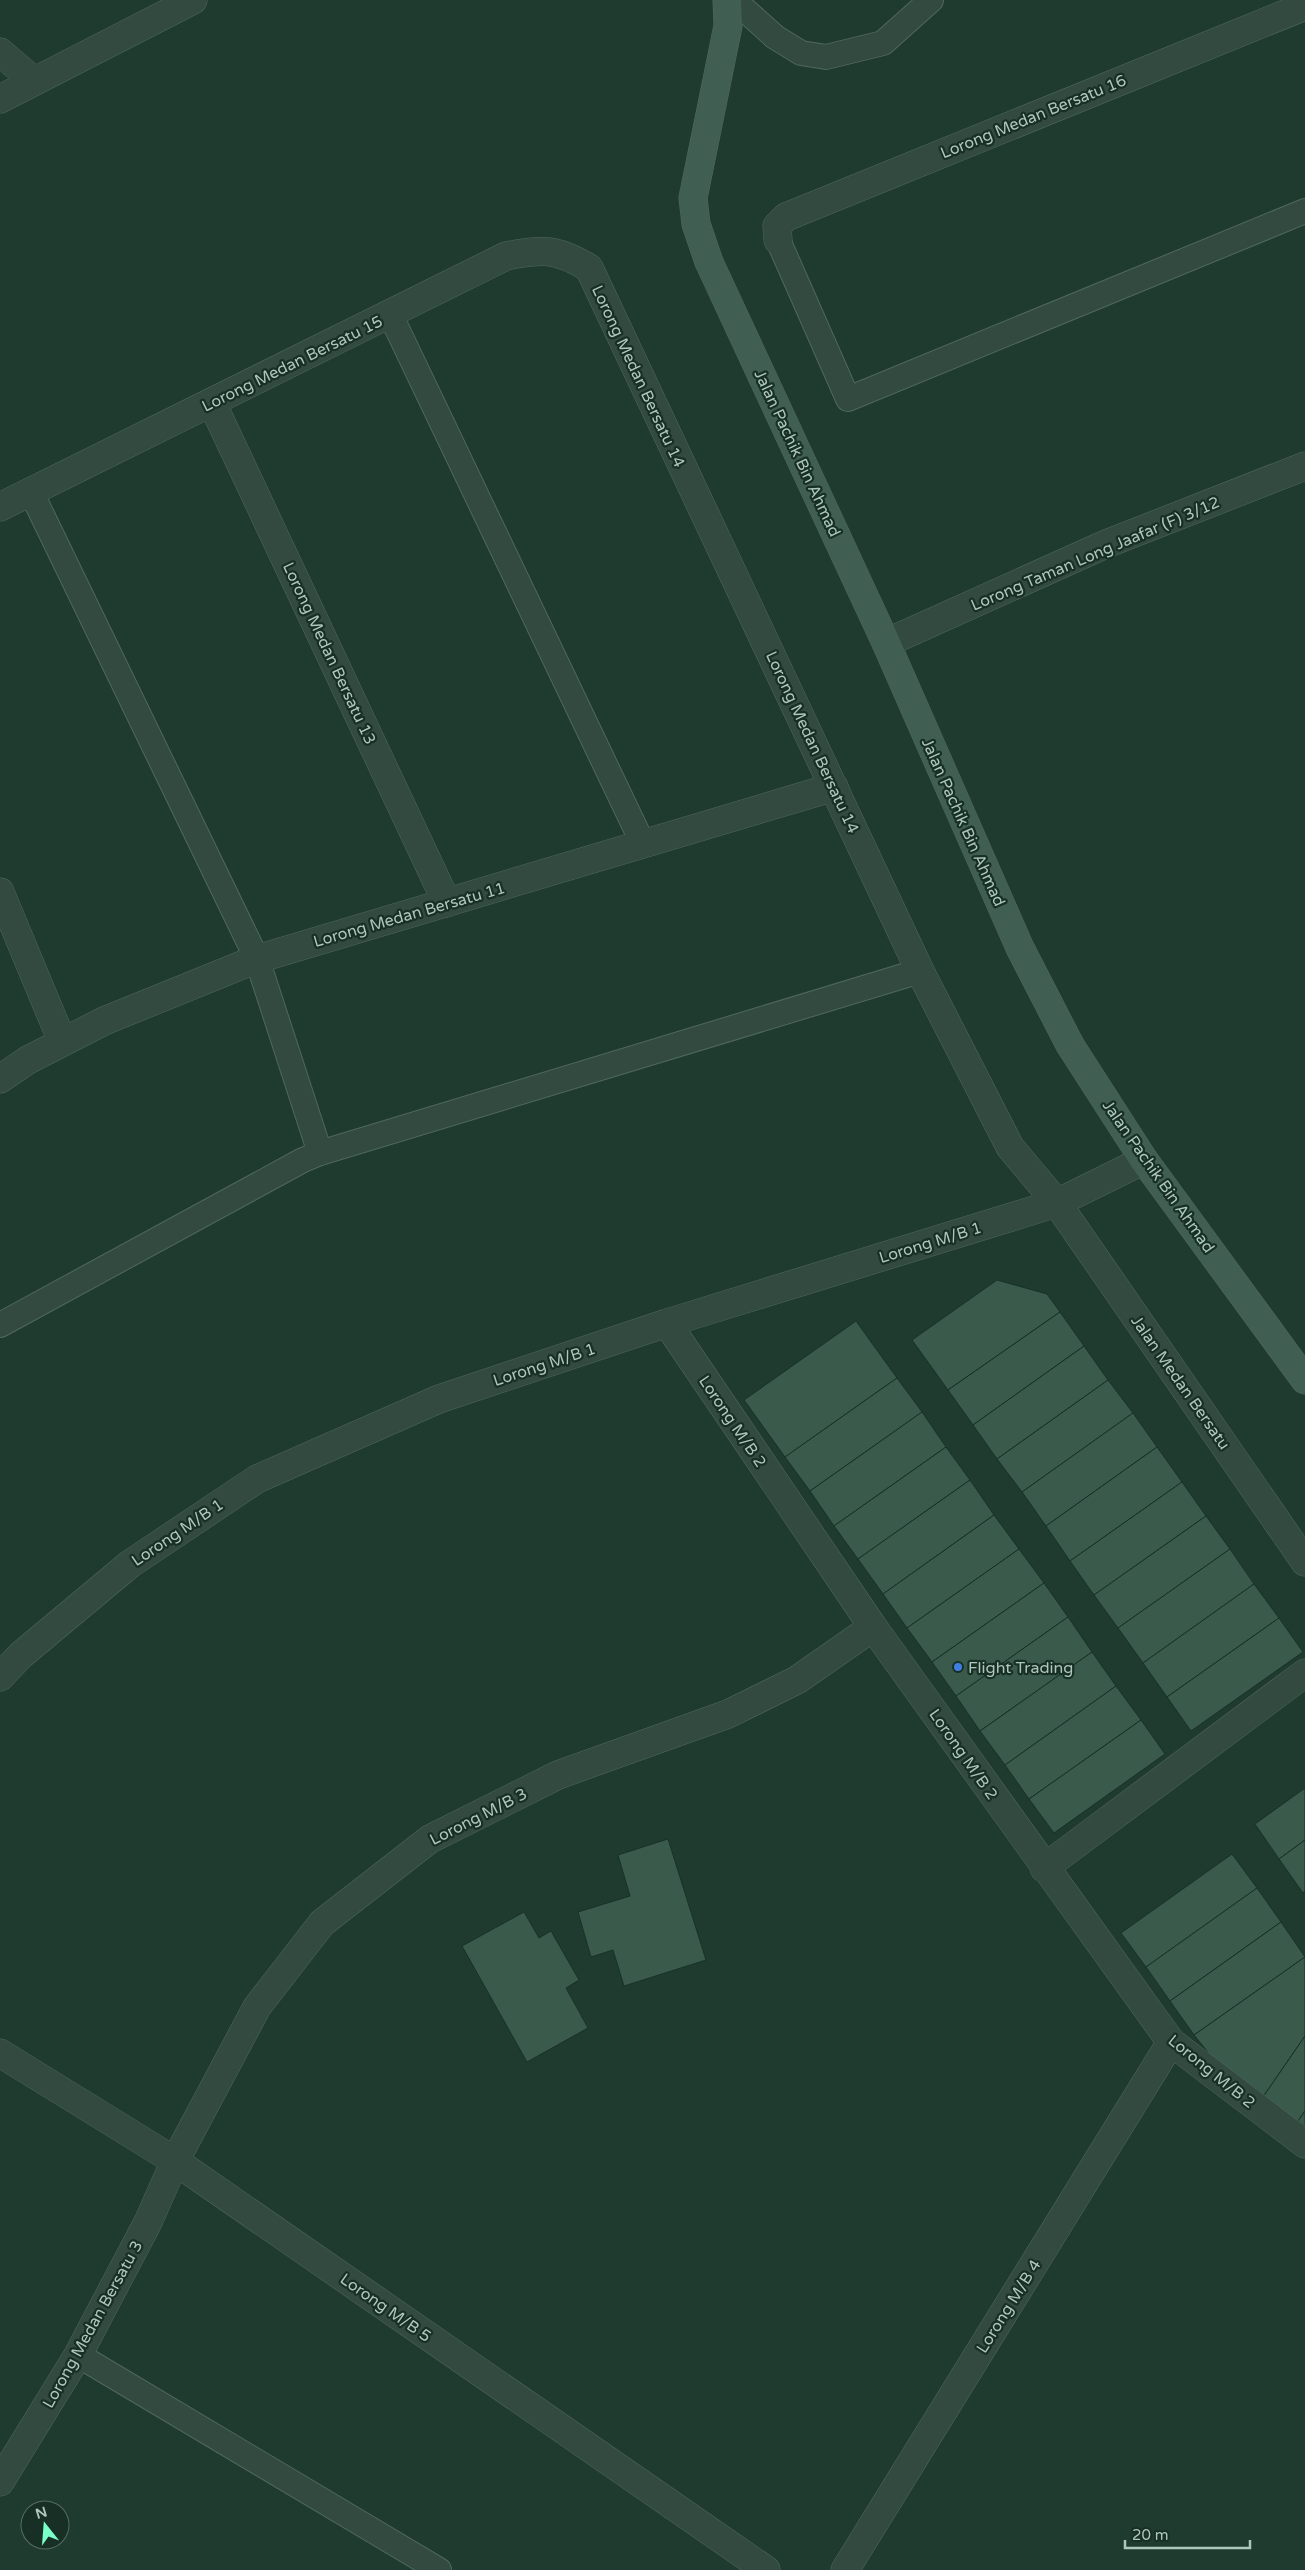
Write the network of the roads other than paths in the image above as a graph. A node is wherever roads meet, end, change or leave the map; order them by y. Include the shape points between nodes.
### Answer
1 (193, 0) edge
2 (727, 0) edge
3 (734, 0) edge
4 (931, 0) edge
5 (1305, 8) edge
6 (0, 52) edge
7 (34, 82) junction
8 (0, 99) edge
9 (1305, 211) edge
10 (778, 240) joint
11 (588, 268) joint
12 (390, 314) junction
13 (212, 403) junction
14 (1305, 466) edge
15 (31, 492) junction
16 (0, 507) edge
17 (886, 643) junction
18 (834, 787) junction
19 (643, 844) junction
20 (0, 892) edge
21 (447, 903) junction
22 (257, 959) junction
23 (920, 971) junction
24 (62, 1041) junction
25 (0, 1079) edge
26 (320, 1153) junction
27 (1144, 1160) junction
28 (1057, 1203) junction
29 (667, 1323) junction
30 (0, 1326) edge
31 (1305, 1380) edge
32 (1305, 1562) edge
33 (873, 1627) junction
34 (1305, 1673) edge
35 (0, 1677) edge
36 (1044, 1868) junction
37 (1171, 2042) junction
38 (0, 2053) edge
39 (1305, 2144) edge
40 (176, 2161) junction
41 (78, 2355) junction
42 (0, 2482) edge
43 (439, 2570) edge
44 (766, 2570) edge
45 (845, 2570) edge

1 - 7 street
2 - 17 street, Jalan Pachik Bin Ahmad via 728,26 693,198 696,224 709,262
3 - 4 lane via 775,37 801,53 826,57 883,44
5 - 10 street, Lorong Medan Bersatu 16 via 786,216 777,226
6 - 7 street
7 - 8 street
9 - 10 lane via 848,399
11 - 12 street, Lorong Medan Bersatu 15 via 569,255 537,250 506,256
11 - 18 street, Lorong Medan Bersatu 14
12 - 13 street, Lorong Medan Bersatu 15
12 - 19 lane
13 - 15 street, Lorong Medan Bersatu 15
13 - 21 street, Lorong Medan Bersatu 13
14 - 17 street, Lorong Taman Long Jaafar (F) 3/12 via 1106,544
15 - 16 street, Lorong Medan Bersatu 15
15 - 22 lane
17 - 27 street, Jalan Pachik Bin Ahmad via 1020,948 1070,1045
18 - 19 street, Lorong Medan Bersatu 11
18 - 23 street, Lorong Medan Bersatu 14
19 - 21 street, Lorong Medan Bersatu 11
20 - 24 street
21 - 22 street, Lorong Medan Bersatu 11
22 - 24 street, Lorong Medan Bersatu 11
22 - 26 lane
23 - 26 lane
23 - 28 street, Lorong Medan Bersatu 14 via 1010,1147
24 - 25 street, Lorong Medan Bersatu 11
26 - 30 lane via 294,1164
27 - 28 street, Lorong M/B 1
27 - 31 street, Jalan Pachik Bin Ahmad
28 - 29 street, Lorong M/B 1
28 - 32 street, Jalan Medan Bersatu
29 - 33 street, Lorong M/B 2
29 - 35 street, Lorong M/B 1 via 439,1399 257,1479 130,1564 21,1655
33 - 36 street, Lorong M/B 2
33 - 40 street, Lorong M/B 3 via 797,1680 728,1714 558,1775 430,1839 322,1923 258,2007
34 - 36 street
36 - 37 street, Lorong M/B 2
37 - 39 street, Lorong M/B 2
37 - 45 street, Lorong M/B 4
38 - 40 street, Lorong M/B 5
40 - 41 street, Lorong Medan Bersatu 3 via 148,2222
40 - 44 street, Lorong M/B 5
41 - 42 street, Lorong Medan Bersatu 3
41 - 43 lane

